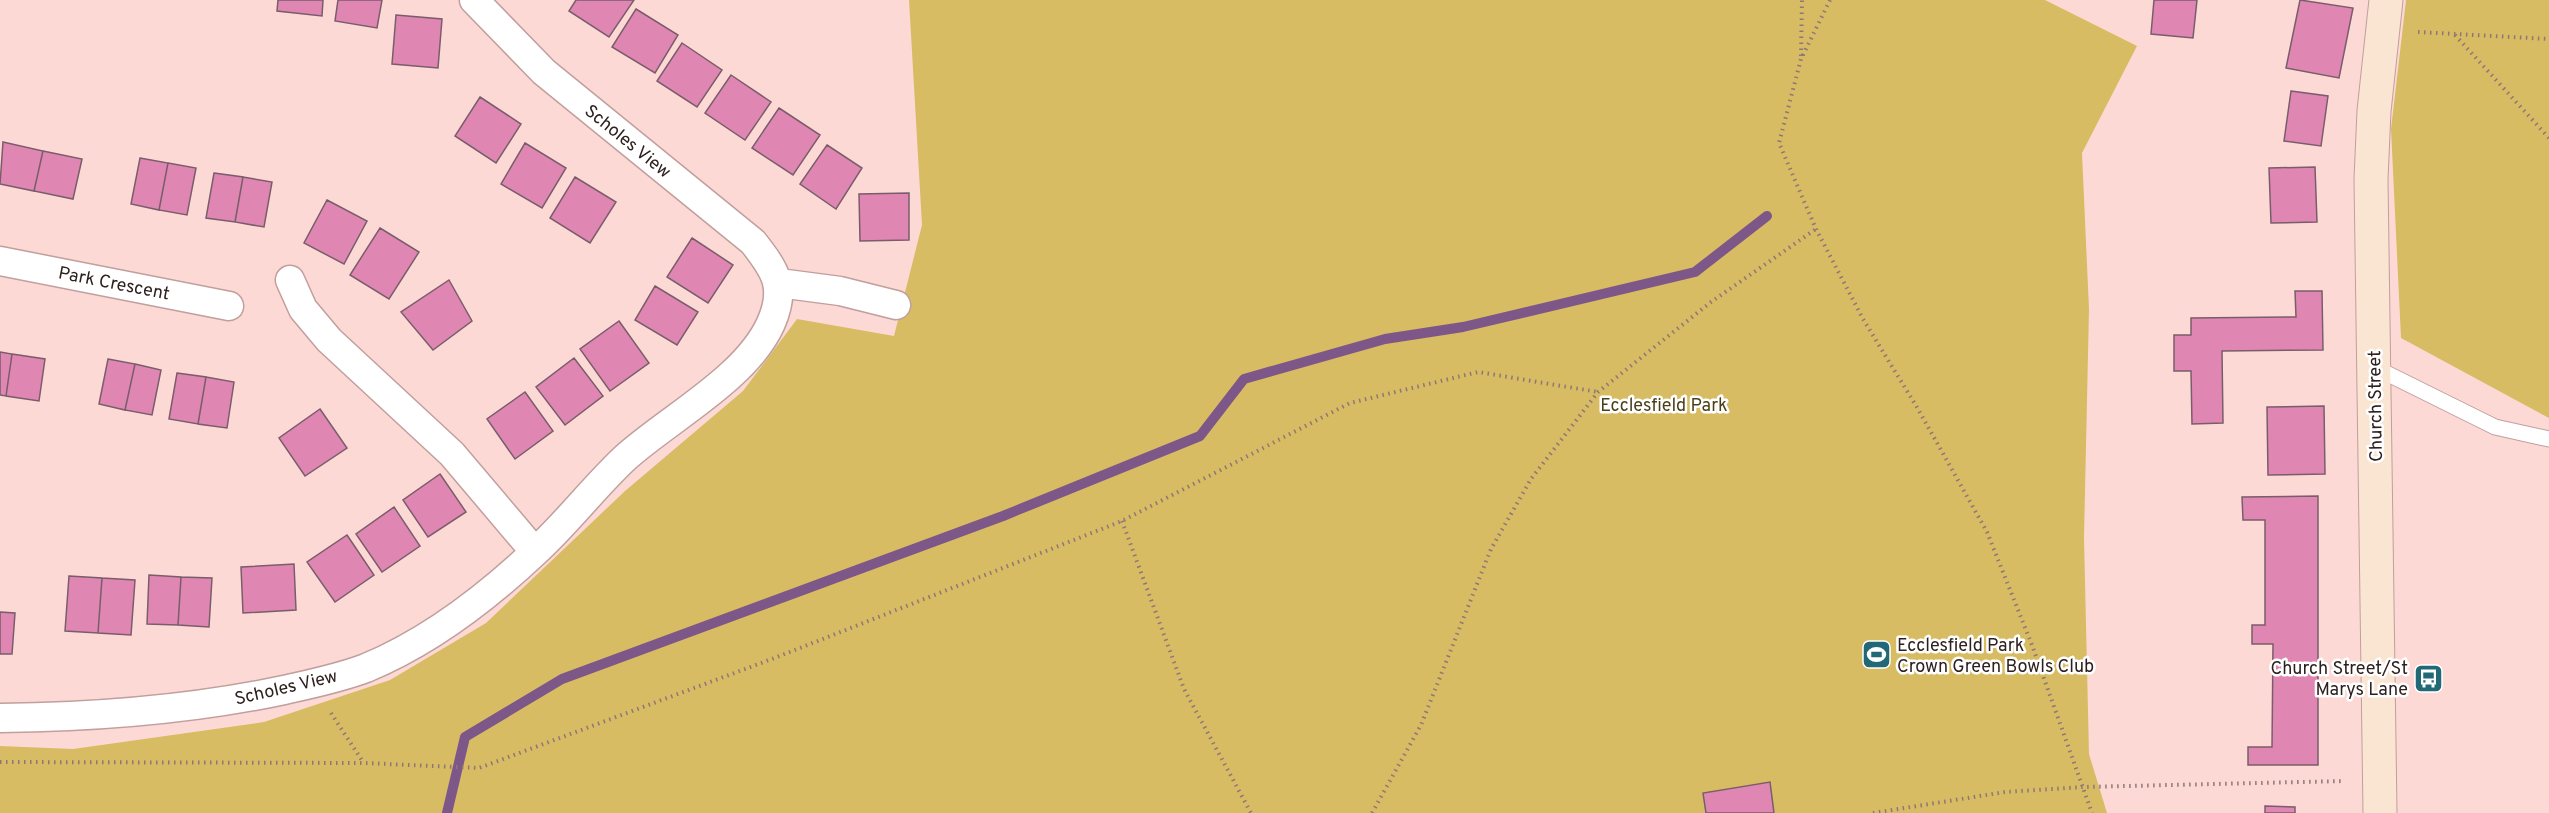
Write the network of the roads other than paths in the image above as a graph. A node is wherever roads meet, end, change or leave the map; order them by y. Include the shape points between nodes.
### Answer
1 (474, 0) edge
2 (2384, 14) edge
3 (0, 261) edge
4 (290, 280) dead end
5 (779, 283) junction
6 (229, 306) dead end
7 (896, 306) dead end
8 (2374, 367) junction
9 (2549, 439) edge
10 (535, 552) junction
11 (0, 718) edge
12 (2379, 813) edge

1 - 5 street, Scholes View via 544,72 753,242 770,263
2 - 8 main road, Church Street via 2372,179
3 - 6 street, Park Crescent
4 - 10 street via 303,309 329,340 452,454
5 - 7 street via 840,291
5 - 10 street, Scholes View via 770,325 740,366 626,458
8 - 9 lane via 2495,427
8 - 12 main road, Church Street
10 - 11 street, Scholes View via 454,619 411,648 363,669 311,684 172,710 77,718

